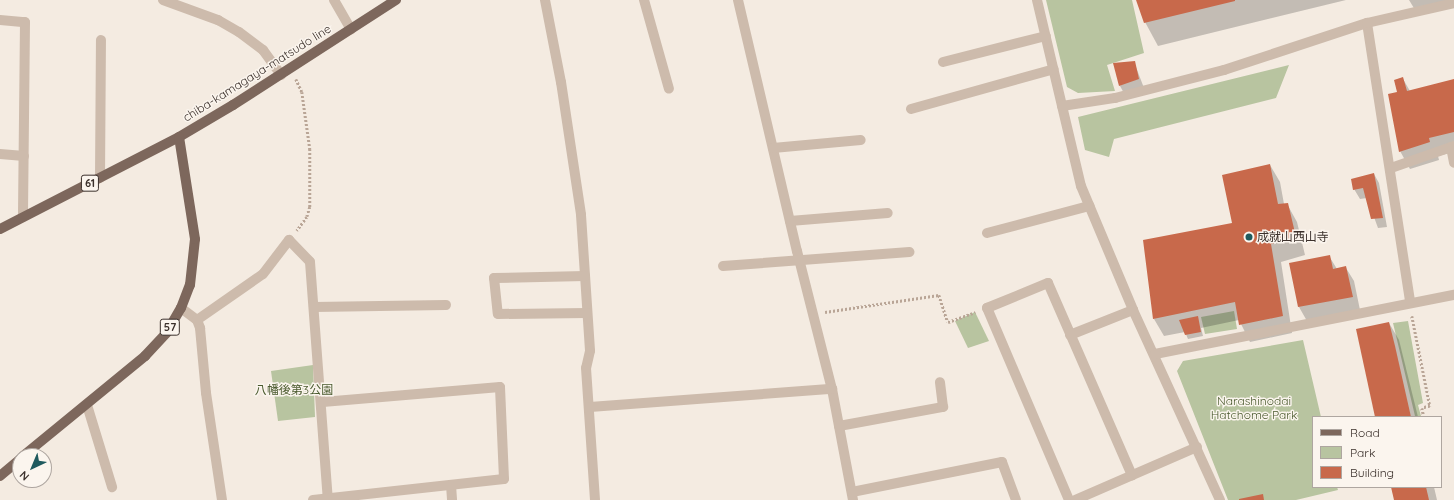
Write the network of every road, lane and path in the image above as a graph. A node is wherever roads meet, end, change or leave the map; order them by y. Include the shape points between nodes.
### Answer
1 (163, 0) edge
2 (334, 0) edge
3 (396, 0) edge
4 (545, 0) edge
5 (644, 0) edge
6 (738, 0) edge
7 (1037, 0) edge
8 (1454, 3) edge
9 (0, 20) edge
10 (1367, 23) junction
11 (351, 30) junction
12 (1046, 36) junction
13 (101, 40) dead end
14 (943, 62) dead end
15 (291, 68) junction
16 (1054, 69) junction
17 (281, 75) junction
18 (669, 89) dead end
19 (1062, 106) junction
20 (911, 109) dead end
21 (179, 137) junction
22 (861, 140) dead end
23 (1453, 147) edge
24 (773, 148) junction
25 (0, 154) edge
26 (24, 156) junction
27 (1454, 162) edge
28 (1391, 168) junction
29 (100, 178) junction
30 (1089, 206) junction
31 (888, 213) dead end
32 (23, 218) junction
33 (790, 221) junction
34 (0, 229) edge
35 (987, 233) dead end
36 (289, 240) junction
37 (909, 252) dead end
38 (800, 262) junction
39 (723, 266) dead end
40 (585, 276) junction
41 (1454, 295) edge
42 (1410, 302) junction
43 (446, 305) dead end
44 (314, 307) junction
45 (181, 308) junction
46 (987, 308) junction
47 (1133, 310) junction
48 (587, 314) junction
49 (813, 314) junction
50 (1412, 314) dead end
51 (197, 320) junction
52 (1070, 335) junction
53 (1156, 354) junction
54 (940, 382) dead end
55 (832, 389) junction
56 (323, 402) junction
57 (87, 405) junction
58 (590, 407) junction
59 (1424, 416) edge
60 (839, 426) junction
61 (1197, 447) junction
62 (33, 448) edge
63 (12, 466) edge
64 (1132, 475) junction
65 (0, 476) edge
66 (451, 485) junction
67 (112, 487) dead end
68 (853, 496) edge
69 (328, 499) edge
70 (222, 500) edge
71 (313, 500) edge
72 (452, 500) edge
73 (595, 500) edge
74 (1016, 500) edge
75 (1069, 500) edge
76 (1075, 500) edge
77 (1220, 500) edge

1 - 17 street via 218,20 239,32 263,50
2 - 11 street
3 - 11 main road, chiba-kamagaya-matsudo line
4 - 40 street via 561,82 581,215
5 - 18 street
6 - 24 street
7 - 12 street
8 - 10 street
9 - 26 street via 26,22
10 - 19 street via 1224,70 1115,98
10 - 28 street
11 - 15 main road, chiba-kamagaya-matsudo line
12 - 14 street
12 - 16 street
13 - 29 street
15 - 17 main road, chiba-kamagaya-matsudo line
15 - 36 path via 302,92 310,149 310,207 308,217
16 - 19 street
16 - 20 street
17 - 21 main road, chiba-kamagaya-matsudo line
19 - 30 street via 1080,186
21 - 29 main road, 61
21 - 45 main road, chiba-kamagaya-matsudo line / 57 via 195,240 190,285
22 - 24 street
23 - 27 street
23 - 28 street
24 - 33 street
25 - 26 street
26 - 32 street
28 - 42 street
29 - 32 main road, 61
30 - 35 street
30 - 47 street
31 - 33 street
32 - 34 main road, 61
33 - 38 street
36 - 44 street via 310,262
36 - 51 street via 263,274
37 - 38 street
38 - 39 street
38 - 49 street
40 - 48 street
40 - 48 street via 494,278 498,314
41 - 42 street
42 - 53 street
43 - 44 street
44 - 56 street
45 - 51 street
45 - 57 main road, chiba-kamagaya-matsudo line / 57 via 167,332 145,356
46 - 49 path via 948,322 939,295
46 - 52 street via 1048,283
46 - 75 street
47 - 52 street
47 - 53 street
48 - 58 street via 590,351 586,368
49 - 55 street
50 - 59 path via 1430,406 1422,408
51 - 70 street
52 - 64 street
53 - 61 street
54 - 60 street via 943,407
55 - 58 street
55 - 60 street
56 - 66 street via 500,387 504,480
56 - 69 street
57 - 62 main road, chiba-kamagaya-matsudo line / 57
57 - 67 street
58 - 73 street
60 - 68 street
61 - 64 street
61 - 77 street
63 - 65 main road
64 - 76 street
66 - 69 street
66 - 72 street
68 - 74 street via 1002,462
69 - 71 street

